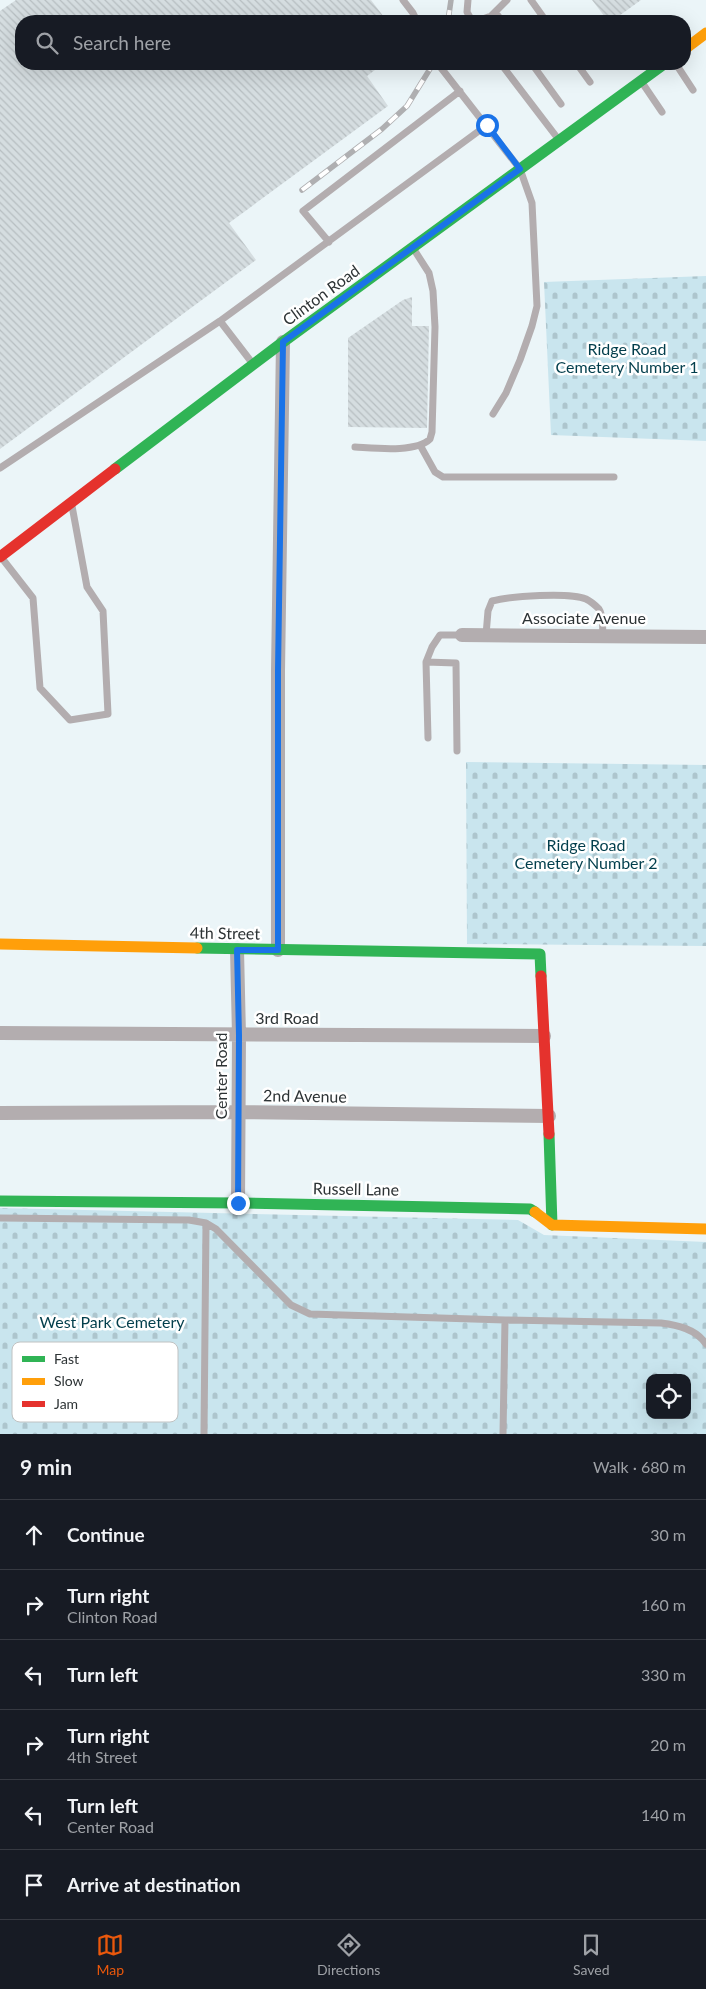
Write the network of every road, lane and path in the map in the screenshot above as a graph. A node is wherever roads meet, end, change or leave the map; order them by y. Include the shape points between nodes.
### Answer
1 (403, 0) edge
2 (468, 0) edge
3 (507, 0) edge
4 (531, 0) edge
5 (495, 12) junction
6 (414, 15) edge
7 (469, 15) edge
8 (492, 15) edge
9 (497, 15) edge
10 (542, 15) edge
11 (705, 37) edge
12 (691, 45) edge
13 (443, 70) edge
14 (507, 70) edge
15 (536, 70) edge
16 (581, 70) edge
17 (656, 70) edge
18 (680, 70) edge
19 (641, 81) junction
20 (590, 82) dead end
21 (693, 90) dead end
22 (460, 91) junction
23 (561, 104) dead end
24 (662, 112) dead end
25 (487, 125) junction
26 (560, 140) junction
27 (520, 169) junction
28 (329, 242) junction
29 (412, 248) junction
30 (220, 320) junction
31 (283, 342) junction
32 (254, 365) junction
33 (493, 414) dead end
34 (420, 446) junction
35 (355, 448) dead end
36 (0, 468) edge
37 (614, 477) dead end
38 (71, 503) junction
39 (0, 557) edge
40 (462, 635) joint
41 (486, 635) junction
42 (603, 636) junction
43 (706, 637) edge
44 (426, 662) junction
45 (428, 738) dead end
46 (457, 751) dead end
47 (0, 944) edge
48 (237, 950) junction
49 (278, 950) junction
50 (0, 1033) edge
51 (239, 1035) junction
52 (544, 1036) junction
53 (239, 1112) junction
54 (0, 1114) edge
55 (549, 1116) junction
56 (0, 1201) edge
57 (238, 1203) junction
58 (0, 1218) edge
59 (206, 1223) junction
60 (552, 1225) junction
61 (706, 1229) edge
62 (506, 1320) junction
63 (706, 1344) edge
64 (204, 1434) edge
65 (504, 1434) edge

1 - 6 lane
2 - 7 lane
3 - 5 lane
4 - 10 lane
5 - 8 lane
5 - 9 lane
11 - 12 street
13 - 22 lane
14 - 26 lane
15 - 23 lane
16 - 20 lane
17 - 19 street, Clinton Road
18 - 21 lane
19 - 24 lane
19 - 26 street, Clinton Road
22 - 25 lane
22 - 28 lane via 303,211
25 - 27 lane
25 - 28 lane
26 - 27 street, Clinton Road
27 - 29 street, Clinton Road
27 - 33 lane via 532,204 537,306 520,360
28 - 30 lane
29 - 31 street, Clinton Road
29 - 34 lane via 429,273 435,309 432,432 430,439
30 - 32 lane
30 - 36 lane
31 - 32 street, Clinton Road
31 - 49 street
32 - 38 street, Clinton Road
34 - 35 lane
34 - 37 lane via 434,472 443,477
38 - 39 street, Clinton Road
38 - 39 lane via 87,587 103,611 108,714 70,720 40,688 33,598
40 - 41 street, Associate Avenue
40 - 44 lane via 440,635
41 - 42 street, Associate Avenue
41 - 42 lane via 492,601 505,597 571,596 587,600 599,609
42 - 43 street, Associate Avenue
44 - 45 lane
44 - 46 lane via 456,663
47 - 48 street, 4th Street
48 - 49 street, 4th Street
48 - 51 street, Center Road
49 - 52 street, 4th Street via 540,954
50 - 51 street, 3rd Road
51 - 52 street, 3rd Road
51 - 53 street, Center Road
52 - 55 street
53 - 54 street, 2nd Avenue
53 - 55 street, 2nd Avenue
53 - 57 street, Center Road
55 - 60 street
56 - 57 street, Russell Lane
57 - 60 street, Russell Lane via 530,1209
58 - 59 lane via 189,1220
59 - 62 lane via 216,1229 292,1305 310,1314
59 - 64 lane
60 - 61 street
62 - 63 lane via 666,1324 684,1328
62 - 65 lane

